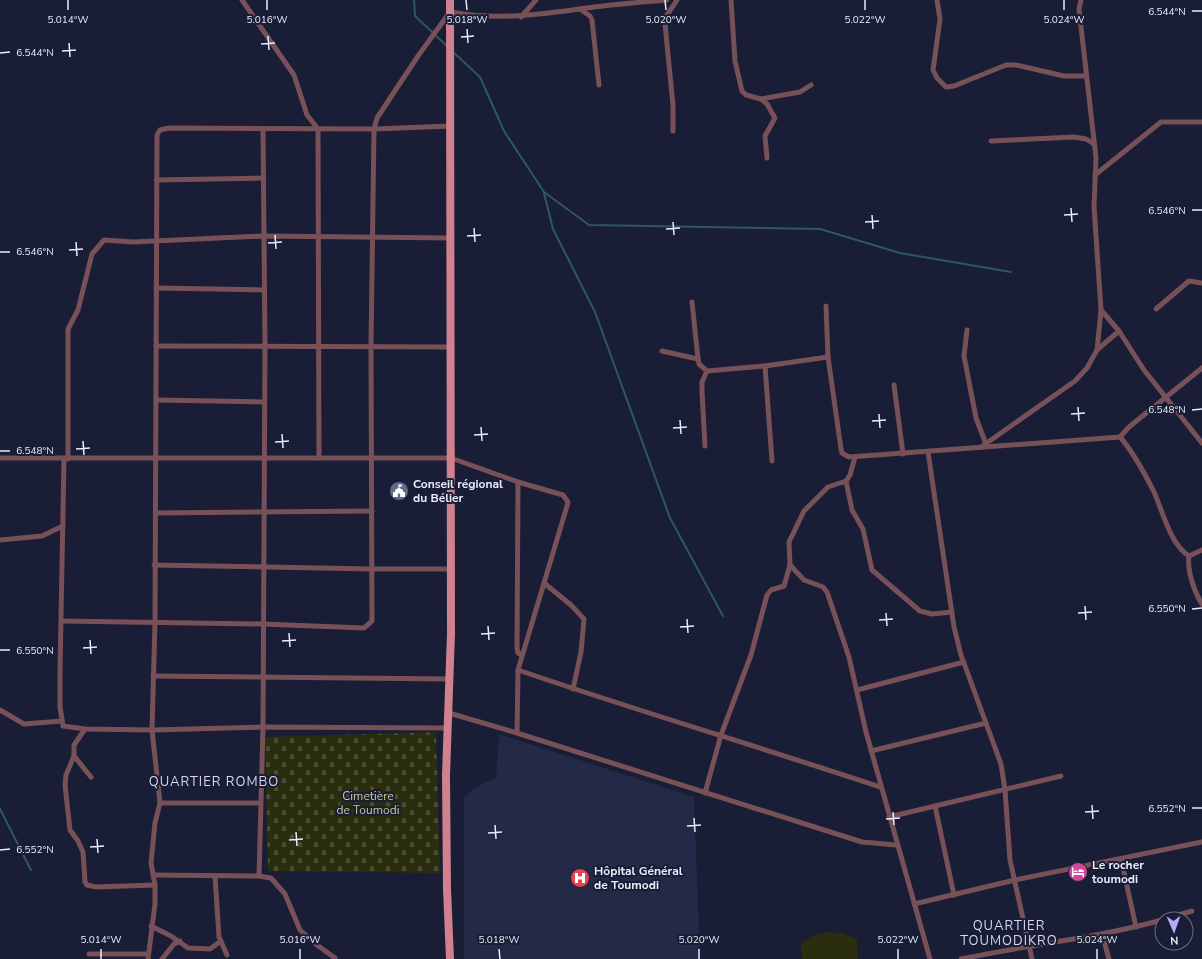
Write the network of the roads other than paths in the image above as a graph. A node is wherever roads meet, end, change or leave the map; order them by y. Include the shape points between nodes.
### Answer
1 (242, 0) edge
2 (450, 0) edge
3 (536, 0) edge
4 (667, 0) edge
5 (678, 0) edge
6 (732, 0) edge
7 (937, 0) edge
8 (1081, 0) edge
9 (580, 9) junction
10 (450, 12) junction
11 (521, 16) junction
12 (1086, 76) junction
13 (599, 85) dead end
14 (811, 85) dead end
15 (761, 99) junction
16 (1202, 122) edge
17 (451, 126) junction
18 (263, 129) junction
19 (318, 129) junction
20 (374, 129) junction
21 (673, 131) dead end
22 (991, 141) dead end
23 (1094, 144) junction
24 (767, 158) dead end
25 (1095, 175) junction
26 (264, 178) junction
27 (156, 180) junction
28 (264, 236) junction
29 (318, 237) junction
30 (374, 237) junction
31 (451, 238) junction
32 (156, 239) junction
33 (1202, 283) edge
34 (156, 288) junction
35 (264, 290) junction
36 (692, 302) dead end
37 (826, 306) dead end
38 (1156, 308) dead end
39 (1101, 310) junction
40 (967, 330) dead end
41 (1119, 331) junction
42 (156, 346) junction
43 (265, 346) junction
44 (319, 346) junction
45 (371, 346) junction
46 (450, 347) junction
47 (1097, 350) junction
48 (662, 351) dead end
49 (828, 357) junction
50 (698, 359) junction
51 (765, 366) junction
52 (1202, 368) edge
53 (707, 371) junction
54 (894, 384) dead end
55 (1167, 397) junction
56 (156, 400) junction
57 (264, 402) junction
58 (1120, 437) junction
59 (1202, 443) edge
60 (986, 444) junction
61 (705, 446) dead end
62 (980, 448) junction
63 (928, 452) junction
64 (903, 454) junction
65 (855, 456) junction
66 (0, 458) edge
67 (155, 458) junction
68 (319, 458) junction
69 (372, 458) junction
70 (451, 458) junction
71 (66, 459) junction
72 (263, 459) junction
73 (772, 461) dead end
74 (846, 481) junction
75 (518, 482) junction
76 (372, 511) junction
77 (263, 512) junction
78 (155, 513) junction
79 (63, 526) junction
80 (0, 540) edge
81 (1202, 550) edge
82 (1189, 556) junction
83 (154, 565) junction
84 (790, 565) junction
85 (263, 568) junction
86 (372, 569) junction
87 (451, 569) junction
88 (544, 583) junction
89 (1202, 604) edge
90 (952, 612) junction
91 (62, 621) junction
92 (155, 623) junction
93 (263, 624) junction
94 (522, 655) junction
95 (964, 662) junction
96 (518, 670) junction
97 (153, 676) junction
98 (263, 677) junction
99 (449, 679) junction
100 (573, 689) junction
101 (856, 690) junction
102 (0, 710) edge
103 (449, 714) junction
104 (62, 721) junction
105 (986, 722) junction
106 (263, 727) junction
107 (447, 728) junction
108 (85, 729) junction
109 (152, 730) junction
110 (517, 733) junction
111 (721, 735) junction
112 (871, 751) junction
113 (74, 756) junction
114 (1061, 776) dead end
115 (91, 777) dead end
116 (880, 787) junction
117 (1005, 790) junction
118 (705, 792) junction
119 (160, 803) junction
120 (260, 804) junction
121 (935, 806) junction
122 (889, 817) junction
123 (1202, 842) edge
124 (896, 845) junction
125 (1121, 859) junction
126 (153, 875) junction
127 (215, 876) junction
128 (259, 876) junction
129 (1015, 880) junction
130 (155, 885) junction
131 (954, 895) junction
132 (914, 904) junction
133 (1154, 922) edge
134 (152, 926) junction
135 (1136, 927) junction
136 (1102, 934) junction
137 (180, 941) junction
138 (220, 941) junction
139 (1029, 946) junction
140 (90, 954) dead end
141 (227, 955) dead end
142 (148, 956) edge
143 (162, 959) edge
144 (333, 959) edge
145 (450, 959) edge
146 (930, 959) edge
147 (961, 959) edge
148 (1032, 959) edge
149 (1109, 959) edge

1 - 19 street via 294,75 307,116
2 - 10 main road
3 - 11 street
4 - 9 street
5 - 21 street via 664,24 673,106
6 - 15 street via 734,61 742,91 746,96
7 - 12 street via 940,19 933,70 946,87 1006,65 1064,76
8 - 12 street via 1079,9
9 - 11 street
9 - 13 street via 592,20
10 - 11 street via 472,16
10 - 17 main road
10 - 20 street via 377,118
12 - 23 street
14 - 15 street via 800,92
15 - 24 street via 775,118 765,136
16 - 25 street via 1161,122
17 - 20 street
17 - 31 main road
18 - 19 street
18 - 26 street
18 - 27 street via 160,130 157,135
19 - 20 street
19 - 29 street
20 - 30 street
22 - 23 street via 1074,137 1086,139
23 - 25 street
25 - 39 street via 1094,206
26 - 27 street
26 - 28 street
27 - 32 street
28 - 29 street
28 - 32 street
28 - 35 street
29 - 30 street
29 - 44 street
30 - 31 street
30 - 45 street
31 - 46 main road
32 - 34 street
32 - 71 street via 133,242 107,239 92,254 78,310 68,329
33 - 38 street via 1189,281
34 - 35 street
34 - 42 street
35 - 43 street
36 - 50 street
37 - 49 street
39 - 41 street
39 - 47 street
40 - 60 street via 964,356 976,418
41 - 47 street
41 - 55 street via 1144,370
42 - 43 street
42 - 56 street
43 - 44 street
43 - 57 street
44 - 45 street
44 - 68 street
45 - 46 street
45 - 69 street
46 - 70 main road
47 - 60 street via 1087,368 1075,381
48 - 50 street
49 - 51 street
49 - 65 street via 841,449 846,456
50 - 53 street via 699,364
51 - 53 street
51 - 73 street
52 - 55 street
53 - 61 street via 702,382
54 - 64 street
55 - 58 street
55 - 59 street
56 - 57 street
56 - 67 street
57 - 72 street
58 - 62 street
58 - 82 street via 1133,452 1148,480 1177,546
60 - 62 street
62 - 63 street
63 - 64 street
63 - 90 street
64 - 65 street
65 - 74 street
66 - 71 street
67 - 71 street
67 - 72 street
67 - 78 street
68 - 69 street
68 - 72 street
69 - 70 street
69 - 76 street
70 - 75 street
70 - 87 main road
71 - 79 street
72 - 77 street
74 - 84 street via 828,487 804,510 790,542
74 - 90 street via 852,510 863,529 872,570 920,611 932,614
75 - 88 street via 563,495 568,502
75 - 94 street via 517,648 518,653
76 - 77 street
76 - 86 street
77 - 78 street
77 - 85 street
78 - 83 street
79 - 80 street via 42,536
79 - 91 street
81 - 82 street
82 - 89 street via 1196,593
83 - 85 street
83 - 92 street
84 - 101 street via 804,580 823,587 827,592 849,657
84 - 111 street via 784,586 771,590 767,595 751,655
85 - 86 street
85 - 93 street
86 - 87 street
86 - 93 street via 372,621 364,628
87 - 99 main road
88 - 94 street
88 - 100 street via 584,619
90 - 95 street
91 - 92 street
91 - 104 street
92 - 93 street
92 - 97 street
93 - 98 street
94 - 96 street
95 - 101 street
95 - 105 street
96 - 100 street
96 - 110 street
97 - 98 street
97 - 109 street
98 - 99 street
98 - 106 street
99 - 103 main road
100 - 111 street
101 - 112 street
102 - 104 street via 24,724
103 - 107 main road
103 - 110 street
104 - 108 street via 63,726
105 - 112 street
105 - 117 street via 1001,764
106 - 107 street
106 - 109 street
106 - 120 street
107 - 145 main road via 447,889
108 - 109 street
108 - 113 street via 74,745
109 - 119 street
110 - 118 street
111 - 116 street
111 - 118 street
112 - 116 street
113 - 115 street
113 - 130 street via 65,780 66,803 70,830 83,852 85,882 96,887
114 - 117 street
116 - 122 street
117 - 121 street
117 - 129 street via 1008,850
118 - 124 street via 862,842
119 - 120 street
119 - 126 street via 151,862
120 - 128 street
121 - 122 street
121 - 131 street
122 - 124 street
123 - 125 street
124 - 132 street
125 - 129 street
125 - 135 street
126 - 127 street
126 - 130 street
127 - 128 street
127 - 138 street
128 - 144 street via 271,878 285,894 300,930 335,958
129 - 131 street
129 - 139 street
130 - 134 street
131 - 132 street
132 - 146 street
133 - 135 street
134 - 137 street
134 - 142 street
135 - 136 street
136 - 139 street
136 - 149 street
137 - 138 street via 187,948 207,950
137 - 143 street via 174,944
138 - 141 street
139 - 147 street
139 - 148 street
140 - 142 street

